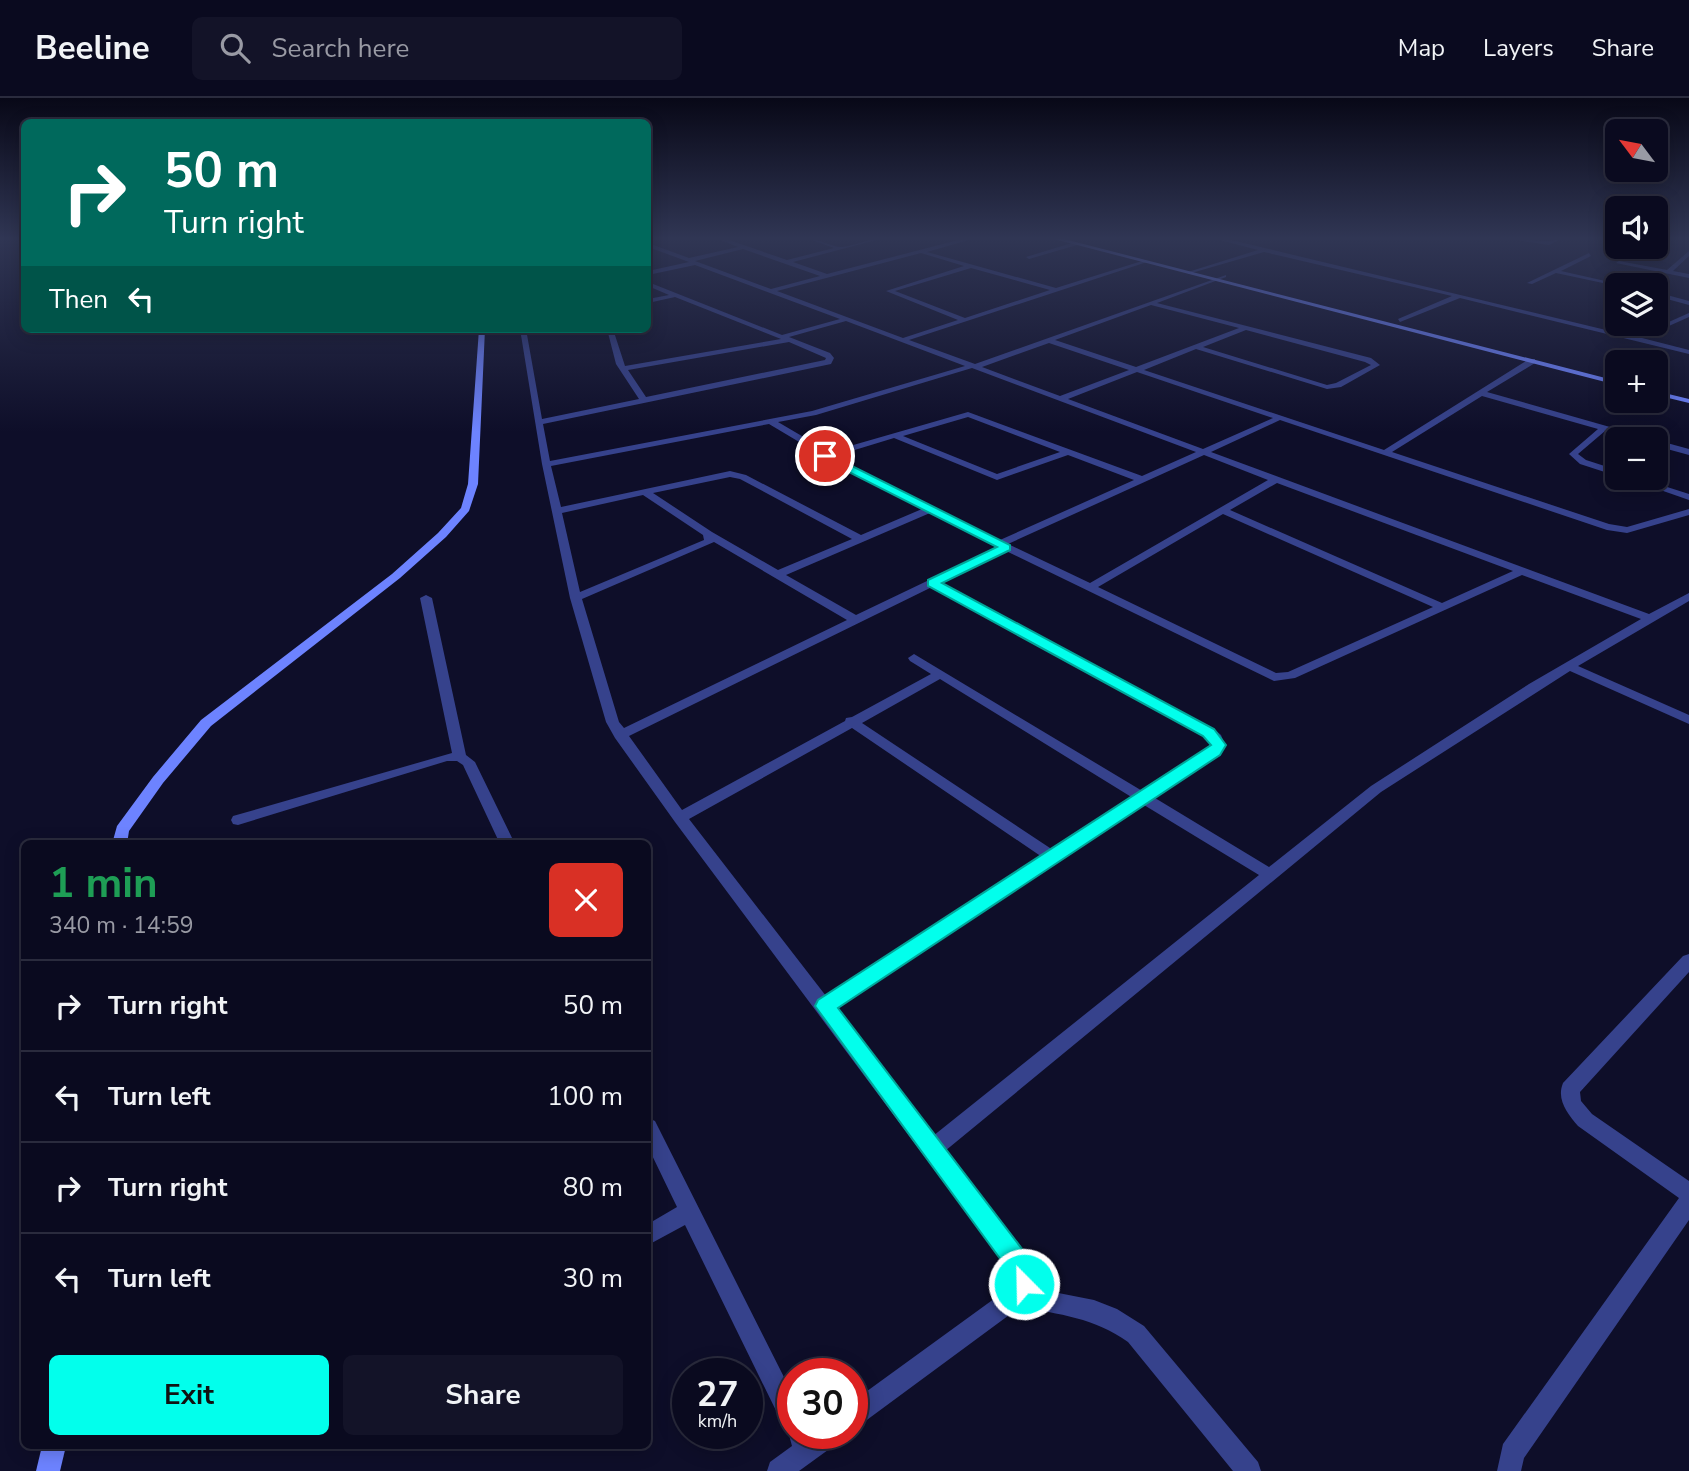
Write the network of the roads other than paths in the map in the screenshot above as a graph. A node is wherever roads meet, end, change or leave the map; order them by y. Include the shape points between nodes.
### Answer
1 (697, 303) edge
2 (803, 303) edge
3 (921, 303) edge
4 (1017, 303) edge
5 (1151, 303) joint
6 (1305, 303) edge
7 (1332, 303) edge
8 (1444, 303) edge
9 (1490, 303) edge
10 (1689, 315) edge
11 (847, 319) junction
12 (965, 320) junction
13 (1400, 320) junction
14 (1245, 328) junction
15 (482, 333) edge
16 (524, 333) edge
17 (611, 333) edge
18 (786, 338) junction
19 (1635, 339) junction
20 (902, 340) junction
21 (1048, 341) junction
22 (1196, 347) junction
23 (1689, 352) edge
24 (1532, 361) junction
25 (973, 366) junction
26 (623, 369) junction
27 (1133, 369) junction
28 (1604, 370) dead end
29 (1605, 380) edge
30 (1668, 386) edge
31 (1689, 391) edge
32 (1481, 393) junction
33 (1668, 396) edge
34 (1060, 399) junction
35 (645, 401) junction
36 (1689, 401) edge
37 (1279, 418) junction
38 (771, 421) junction
39 (539, 422) junction
40 (1604, 429) joint
41 (893, 435) junction
42 (1668, 447) edge
43 (1070, 452) junction
44 (1202, 452) junction
45 (1385, 453) junction
46 (1689, 453) edge
47 (825, 456) junction
48 (546, 464) junction
49 (1605, 469) edge
50 (1141, 479) junction
51 (1276, 479) junction
52 (1668, 490) edge
53 (644, 492) junction
54 (1689, 497) edge
55 (929, 510) junction
56 (1222, 510) junction
57 (557, 511) junction
58 (1689, 512) edge
59 (708, 534) junction
60 (860, 539) junction
61 (1002, 545) junction
62 (1522, 570) junction
63 (778, 575) junction
64 (933, 583) junction
65 (1088, 588) junction
66 (1689, 596) edge
67 (426, 598) dead end
68 (576, 598) junction
69 (1442, 607) junction
70 (1651, 619) junction
71 (856, 620) junction
72 (914, 658) dead end
73 (1569, 666) junction
74 (940, 674) junction
75 (1689, 720) edge
76 (852, 721) junction
77 (620, 734) junction
78 (460, 757) junction
79 (1144, 798) junction
80 (680, 818) junction
81 (239, 820) dead end
82 (120, 840) edge
83 (506, 840) edge
84 (1053, 857) junction
85 (1270, 875) junction
86 (1689, 961) edge
87 (825, 1006) junction
88 (651, 1133) edge
89 (933, 1148) junction
90 (1689, 1193) edge
91 (1689, 1202) edge
92 (689, 1211) junction
93 (651, 1233) edge
94 (1017, 1296) junction
95 (777, 1389) edge
96 (868, 1405) edge
97 (53, 1449) edge
98 (797, 1449) edge
99 (48, 1471) edge
100 (779, 1471) edge
101 (1250, 1471) edge
102 (1509, 1471) edge

1 - 18 street
2 - 11 street
3 - 12 street
4 - 12 street
5 - 14 street
5 - 21 street
6 - 24 street
7 - 13 street
8 - 13 street
9 - 19 street
10 - 19 street
11 - 18 street
11 - 20 street
12 - 20 street
13 - 28 street
14 - 22 street
14 - 22 street via 1376,365 1327,387
15 - 82 street via 473,484 466,509 396,576 206,723 143,800
16 - 39 street
17 - 26 street
18 - 26 street
18 - 35 street via 827,355 828,362
19 - 23 street
20 - 25 street
21 - 25 street
21 - 27 street
22 - 27 street
24 - 29 street
24 - 32 street
25 - 34 street
25 - 38 street
26 - 35 street
27 - 34 street
27 - 37 street
30 - 31 street
32 - 40 street
32 - 45 street
33 - 36 street
34 - 44 street
35 - 39 street
37 - 44 street
37 - 45 street
38 - 47 street
38 - 48 street
39 - 48 street
40 - 49 street via 1573,454
41 - 43 street via 968,414
41 - 43 street via 997,477
41 - 47 street
42 - 46 street
43 - 50 street
44 - 50 street
44 - 51 street
45 - 58 street via 1618,530
47 - 55 street
48 - 57 street
50 - 61 street
51 - 56 street
51 - 62 street
52 - 54 street
53 - 57 street
53 - 59 street
53 - 60 street via 736,475
55 - 60 street
55 - 61 street
56 - 65 street
56 - 69 street
57 - 68 street
59 - 63 street
59 - 68 street via 705,544
60 - 63 street
61 - 64 street
61 - 65 street
62 - 69 street
62 - 70 street
63 - 71 street
64 - 71 street
64 - 79 street via 1216,738 1215,752
65 - 69 street via 1274,677 1291,675
66 - 70 street
67 - 78 street
68 - 77 street
70 - 73 street
71 - 77 street
72 - 74 street
73 - 75 street
73 - 85 street via 1376,789
74 - 76 street
74 - 79 street
76 - 80 street
76 - 84 street
77 - 80 street
78 - 81 street via 447,757
78 - 83 street via 468,762
79 - 84 street
79 - 85 street
80 - 87 street
84 - 87 street
85 - 89 street
86 - 90 street via 1570,1089 1572,1105 1585,1120
87 - 89 street
88 - 92 street
89 - 94 street via 1020,1266 1024,1284
91 - 102 street via 1512,1453
92 - 93 street
92 - 95 street
94 - 96 street
94 - 101 street via 1098,1311 1119,1320 1136,1334
97 - 99 street
98 - 100 street

